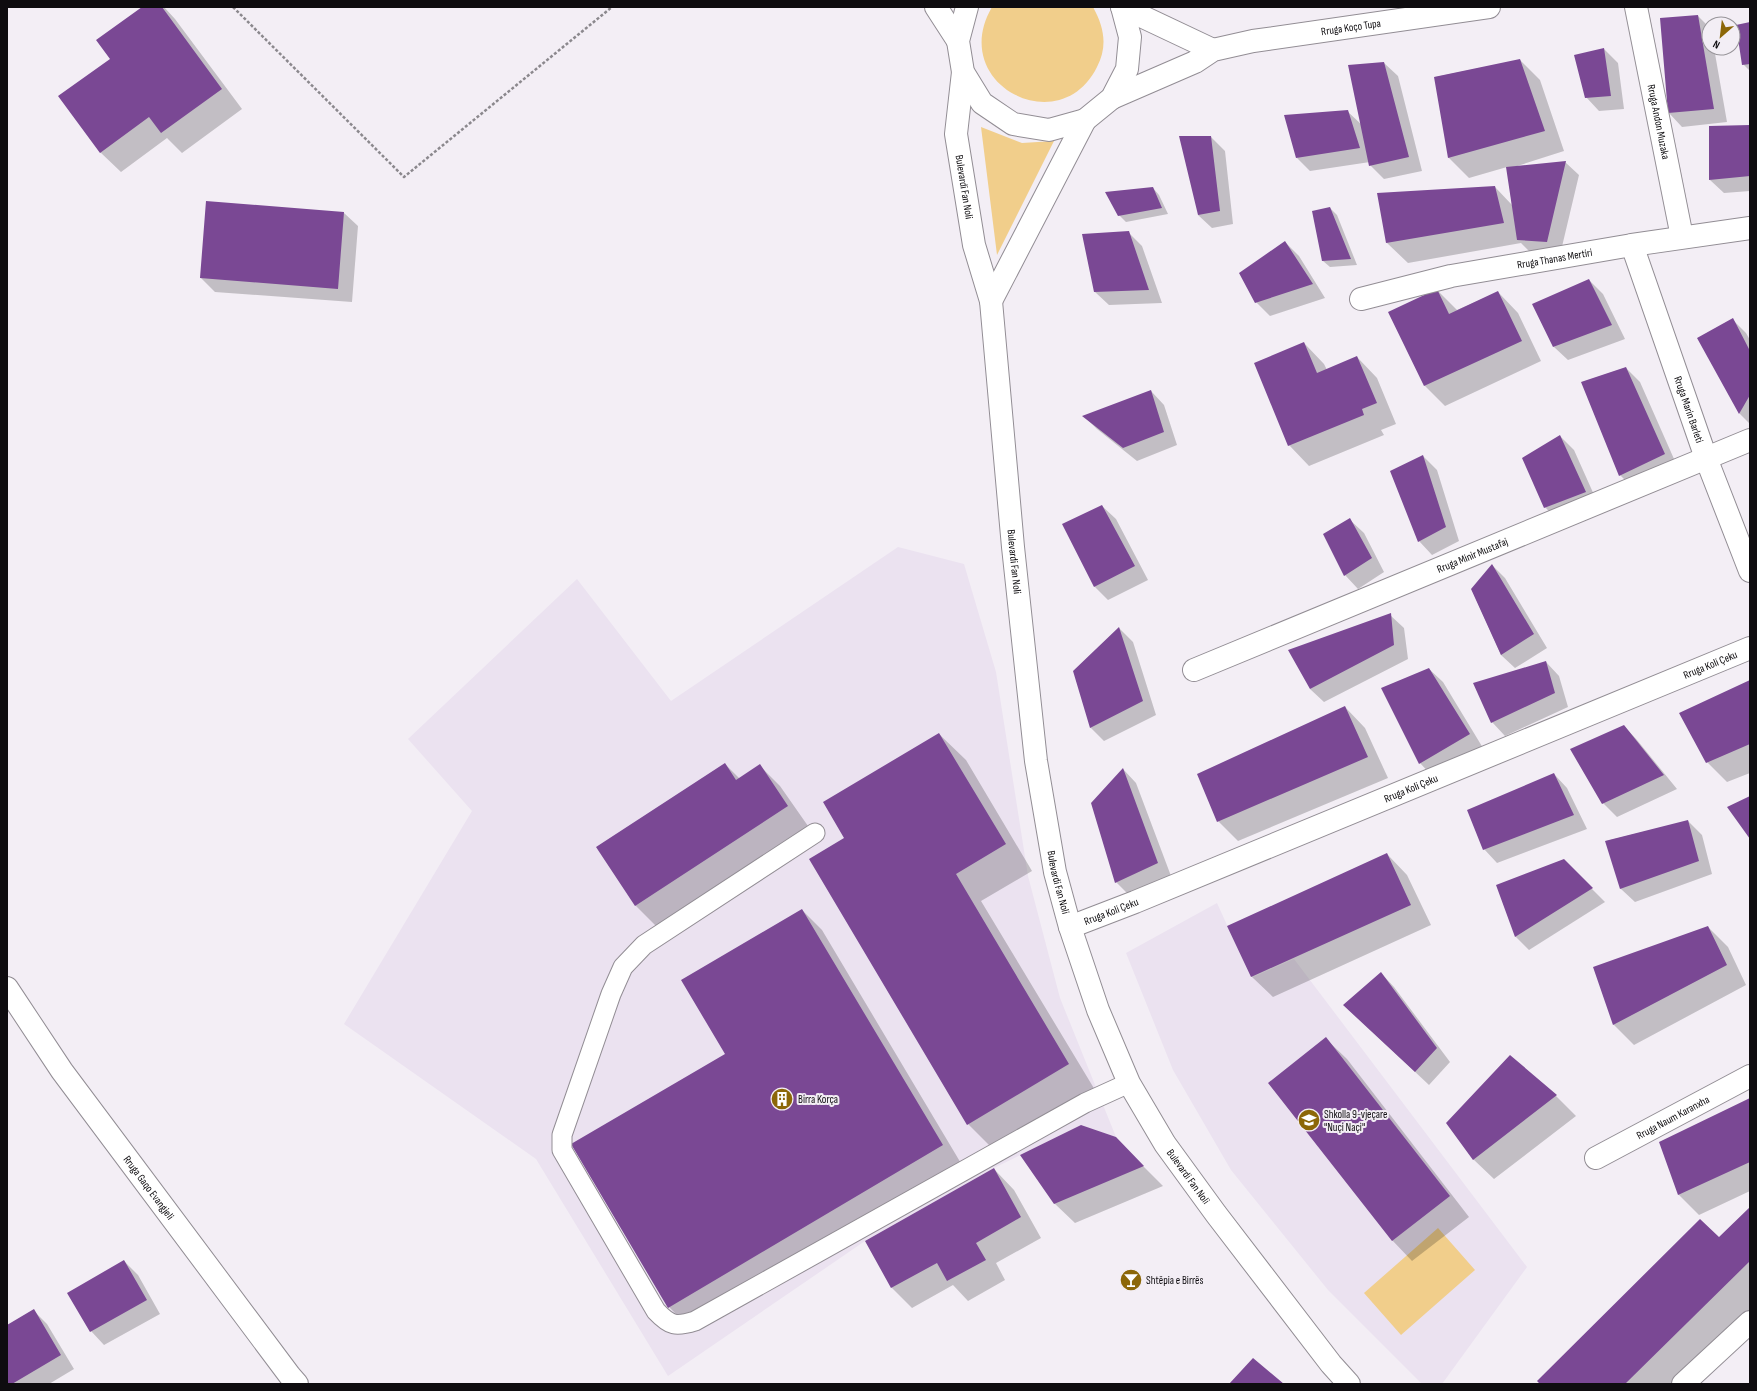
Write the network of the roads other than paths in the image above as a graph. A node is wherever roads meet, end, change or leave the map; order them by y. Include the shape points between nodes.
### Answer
1 (936, 7) edge
2 (967, 7) edge
3 (1122, 7) edge
4 (1489, 7) edge
5 (1636, 7) edge
6 (958, 41) junction
7 (1213, 50) junction
8 (963, 72) junction
9 (1112, 98) junction
10 (1085, 120) junction
11 (1750, 228) edge
12 (1682, 237) junction
13 (1632, 245) junction
14 (1360, 300) dead end
15 (991, 301) junction
16 (1750, 440) edge
17 (1706, 458) junction
18 (1750, 571) edge
19 (1750, 648) edge
20 (1194, 670) dead end
21 (815, 833) dead end
22 (1070, 927) junction
23 (7, 988) edge
24 (1750, 1076) edge
25 (1129, 1082) junction
26 (1596, 1158) dead end
27 (1750, 1322) edge
28 (298, 1384) edge
29 (1349, 1384) edge
30 (1683, 1384) edge

1 - 6 street
2 - 6 street
3 - 7 street
3 - 9 street via 1130,37 1127,69
4 - 7 street, Rruga Koço Tupa via 1253,41
5 - 12 street, Rruga Andon Muzaka
6 - 8 street
7 - 9 street, Rruga Koço Tupa via 1195,62
8 - 10 street via 982,103 1013,124 1049,130
8 - 15 street, Bulevardi Fan Noli via 956,134 974,245
9 - 10 street
10 - 15 street
11 - 12 street, Rruga Thanas Mertiri
12 - 13 street, Rruga Thanas Mertiri
13 - 14 street, Rruga Thanas Mertiri via 1451,276
13 - 17 street, Rruga Marin Barleti
15 - 22 street, Bulevardi Fan Noli via 1013,547 1036,761 1055,872
16 - 17 street, Rruga Minir Mustafaj
17 - 18 street, Rruga Marin Barleti
17 - 20 street, Rruga Minir Mustafaj
19 - 22 street, Rruga Koli Çeku
21 - 25 lane via 644,945 623,967 611,994 562,1135 562,1150 656,1311 666,1322 679,1326 695,1321 1085,1103
22 - 25 street, Bulevardi Fan Noli via 1098,1010
23 - 28 street, Rruga Gaqo Evangjeli via 62,1071
24 - 26 street, Rruga Naum Karanxha
25 - 29 street, Bulevardi Fan Noli via 1166,1144 1211,1208
27 - 30 street

